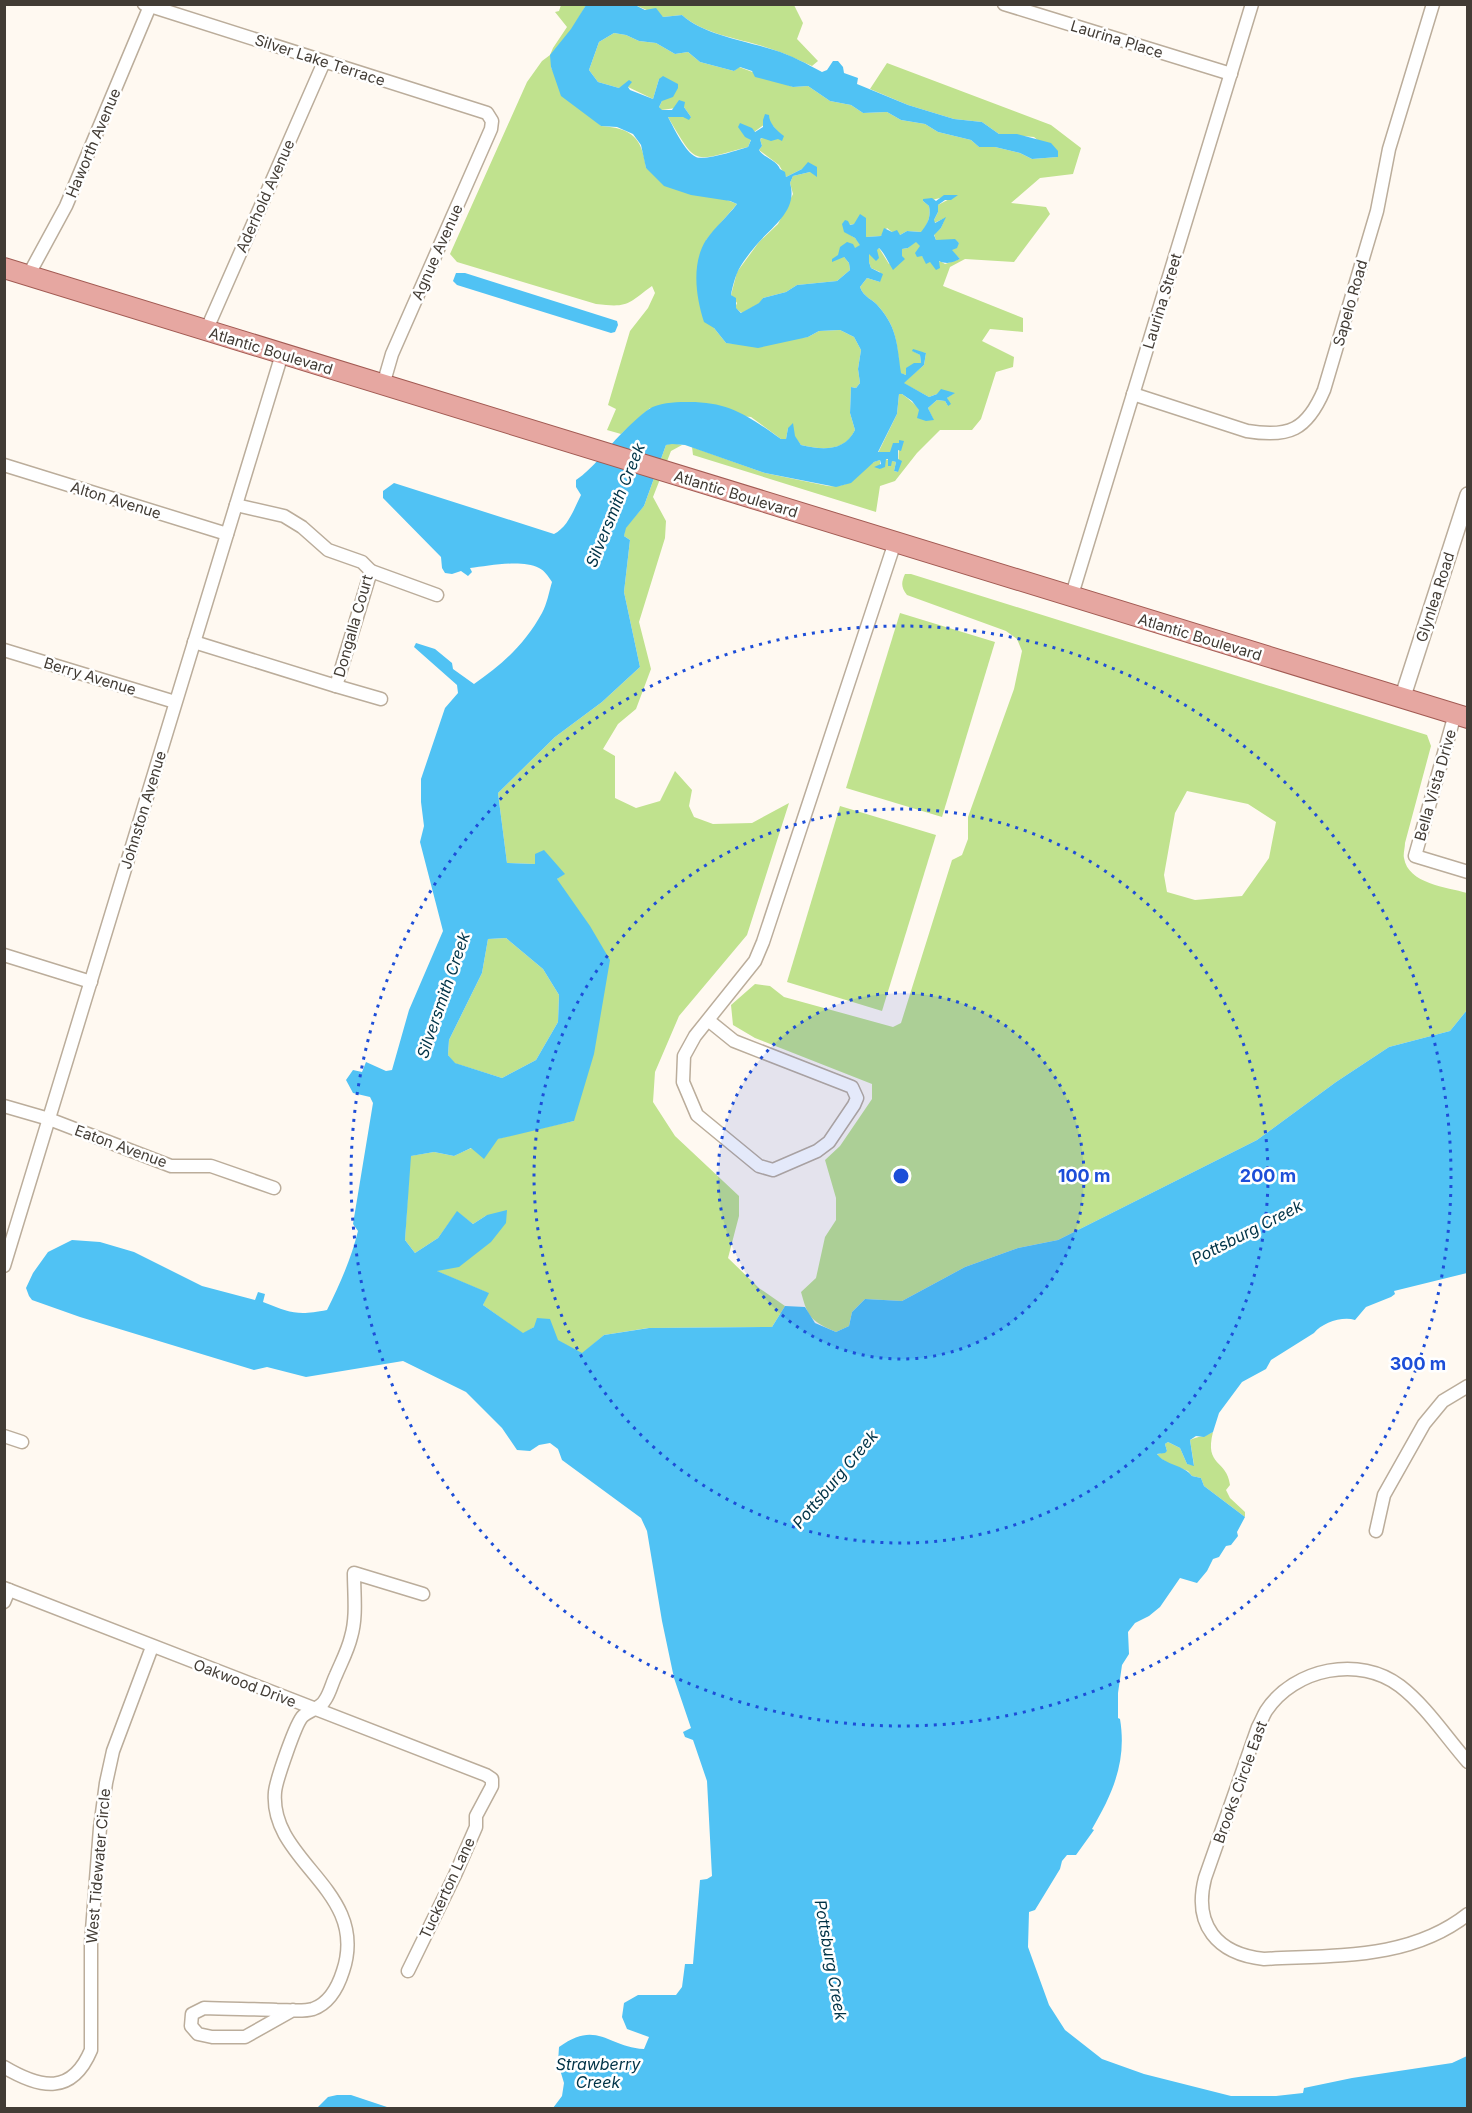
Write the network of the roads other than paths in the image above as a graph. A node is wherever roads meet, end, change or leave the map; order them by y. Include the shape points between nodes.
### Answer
1 (1004, 4) edge
2 (1252, 4) edge
3 (1433, 4) edge
4 (147, 5) edge
5 (324, 62) junction
6 (1231, 74) junction
7 (492, 121) joint
8 (4, 268) edge
9 (28, 276) junction
10 (206, 331) junction
11 (282, 354) junction
12 (383, 385) junction
13 (1133, 394) junction
14 (4, 465) edge
15 (1467, 495) edge
16 (236, 505) junction
17 (227, 534) junction
18 (894, 542) junction
19 (371, 571) junction
20 (437, 595) dead end
21 (1071, 597) junction
22 (194, 642) junction
23 (4, 650) edge
24 (336, 686) junction
25 (381, 699) dead end
26 (1402, 699) junction
27 (175, 702) junction
28 (1461, 716) edge
29 (1467, 872) edge
30 (4, 955) edge
31 (91, 982) junction
32 (708, 1020) junction
33 (4, 1106) edge
34 (49, 1119) junction
35 (274, 1188) dead end
36 (4, 1266) edge
37 (1467, 1386) edge
38 (4, 1436) edge
39 (22, 1442) dead end
40 (1377, 1531) dead end
41 (6, 1593) edge
42 (423, 1594) dead end
43 (152, 1647) junction
44 (314, 1710) junction
45 (1467, 1762) edge
46 (486, 1775) joint
47 (1467, 1914) edge
48 (408, 1971) dead end
49 (293, 2010) junction
50 (4, 2067) edge

1 - 6 street, Laurina Place
2 - 6 street, Laurina Street
3 - 13 street, Sapelo Road via 1389,149 1377,211 1314,413 1296,429 1263,434
4 - 5 street, Silver Lake Terrace
4 - 9 street, Haworth Avenue via 66,206
5 - 7 street, Silver Lake Terrace via 487,113
5 - 10 street, Aderhold Avenue
6 - 13 street, Laurina Street
7 - 12 street, Agnue Avenue via 392,354
8 - 9 main road, Atlantic Boulevard
9 - 10 main road, Atlantic Boulevard
10 - 11 main road, Atlantic Boulevard
11 - 12 main road, Atlantic Boulevard
11 - 16 street, Johnston Avenue
12 - 18 main road, Atlantic Boulevard
13 - 21 street, Laurina Street
14 - 17 street, Alton Avenue
15 - 26 street, Glynlea Road
16 - 17 street, Johnston Avenue
16 - 19 street, Dongalla Court via 284,516 328,550 362,562
17 - 22 street, Johnston Avenue
18 - 21 main road, Atlantic Boulevard
18 - 32 street via 763,942 755,961
19 - 20 street
19 - 24 street, Dongalla Court
21 - 26 main road, Atlantic Boulevard
22 - 24 street, Dongalla Court
22 - 27 street, Johnston Avenue
23 - 27 street, Berry Avenue
24 - 25 street
26 - 28 main road, Atlantic Boulevard
27 - 31 street, Johnston Avenue
28 - 29 street, Bella Vista Drive via 1415,856
30 - 31 street
31 - 34 street, Johnston Avenue
32 - 32 street via 684,1056 683,1082 697,1115 759,1166 773,1170 829,1142 857,1098 852,1087 734,1041
33 - 34 street, Eaton Avenue
34 - 35 street, Eaton Avenue via 171,1166 211,1166
34 - 36 street, Johnston Avenue
37 - 40 street via 1443,1401 1424,1424 1384,1495
38 - 39 street
41 - 43 street, Oakwood Drive
42 - 44 street via 354,1573 351,1638 325,1702
43 - 44 street, Oakwood Drive
43 - 50 street, West Tidewater Circle via 113,1751 106,1783 91,1943 91,2049 84,2065 63,2083 33,2082
44 - 46 street, Oakwood Drive
44 - 49 street via 302,1716 281,1766 275,1793 278,1820 290,1843 334,1900 349,1943 340,1983 329,1999 313,2009
45 - 47 street, Brooks Circle East via 1413,1697 1383,1676 1361,1669 1339,1669 1302,1680 1267,1710 1258,1727 1200,1895 1205,1923 1212,1934 1233,1952 1264,1959 1361,1953 1413,1944 1435,1936
46 - 48 street, Tuckerton Lane via 492,1779 492,1786 476,1816 476,1827
49 - 49 street via 204,2008 192,2014 191,2026 198,2034 212,2037 245,2037

